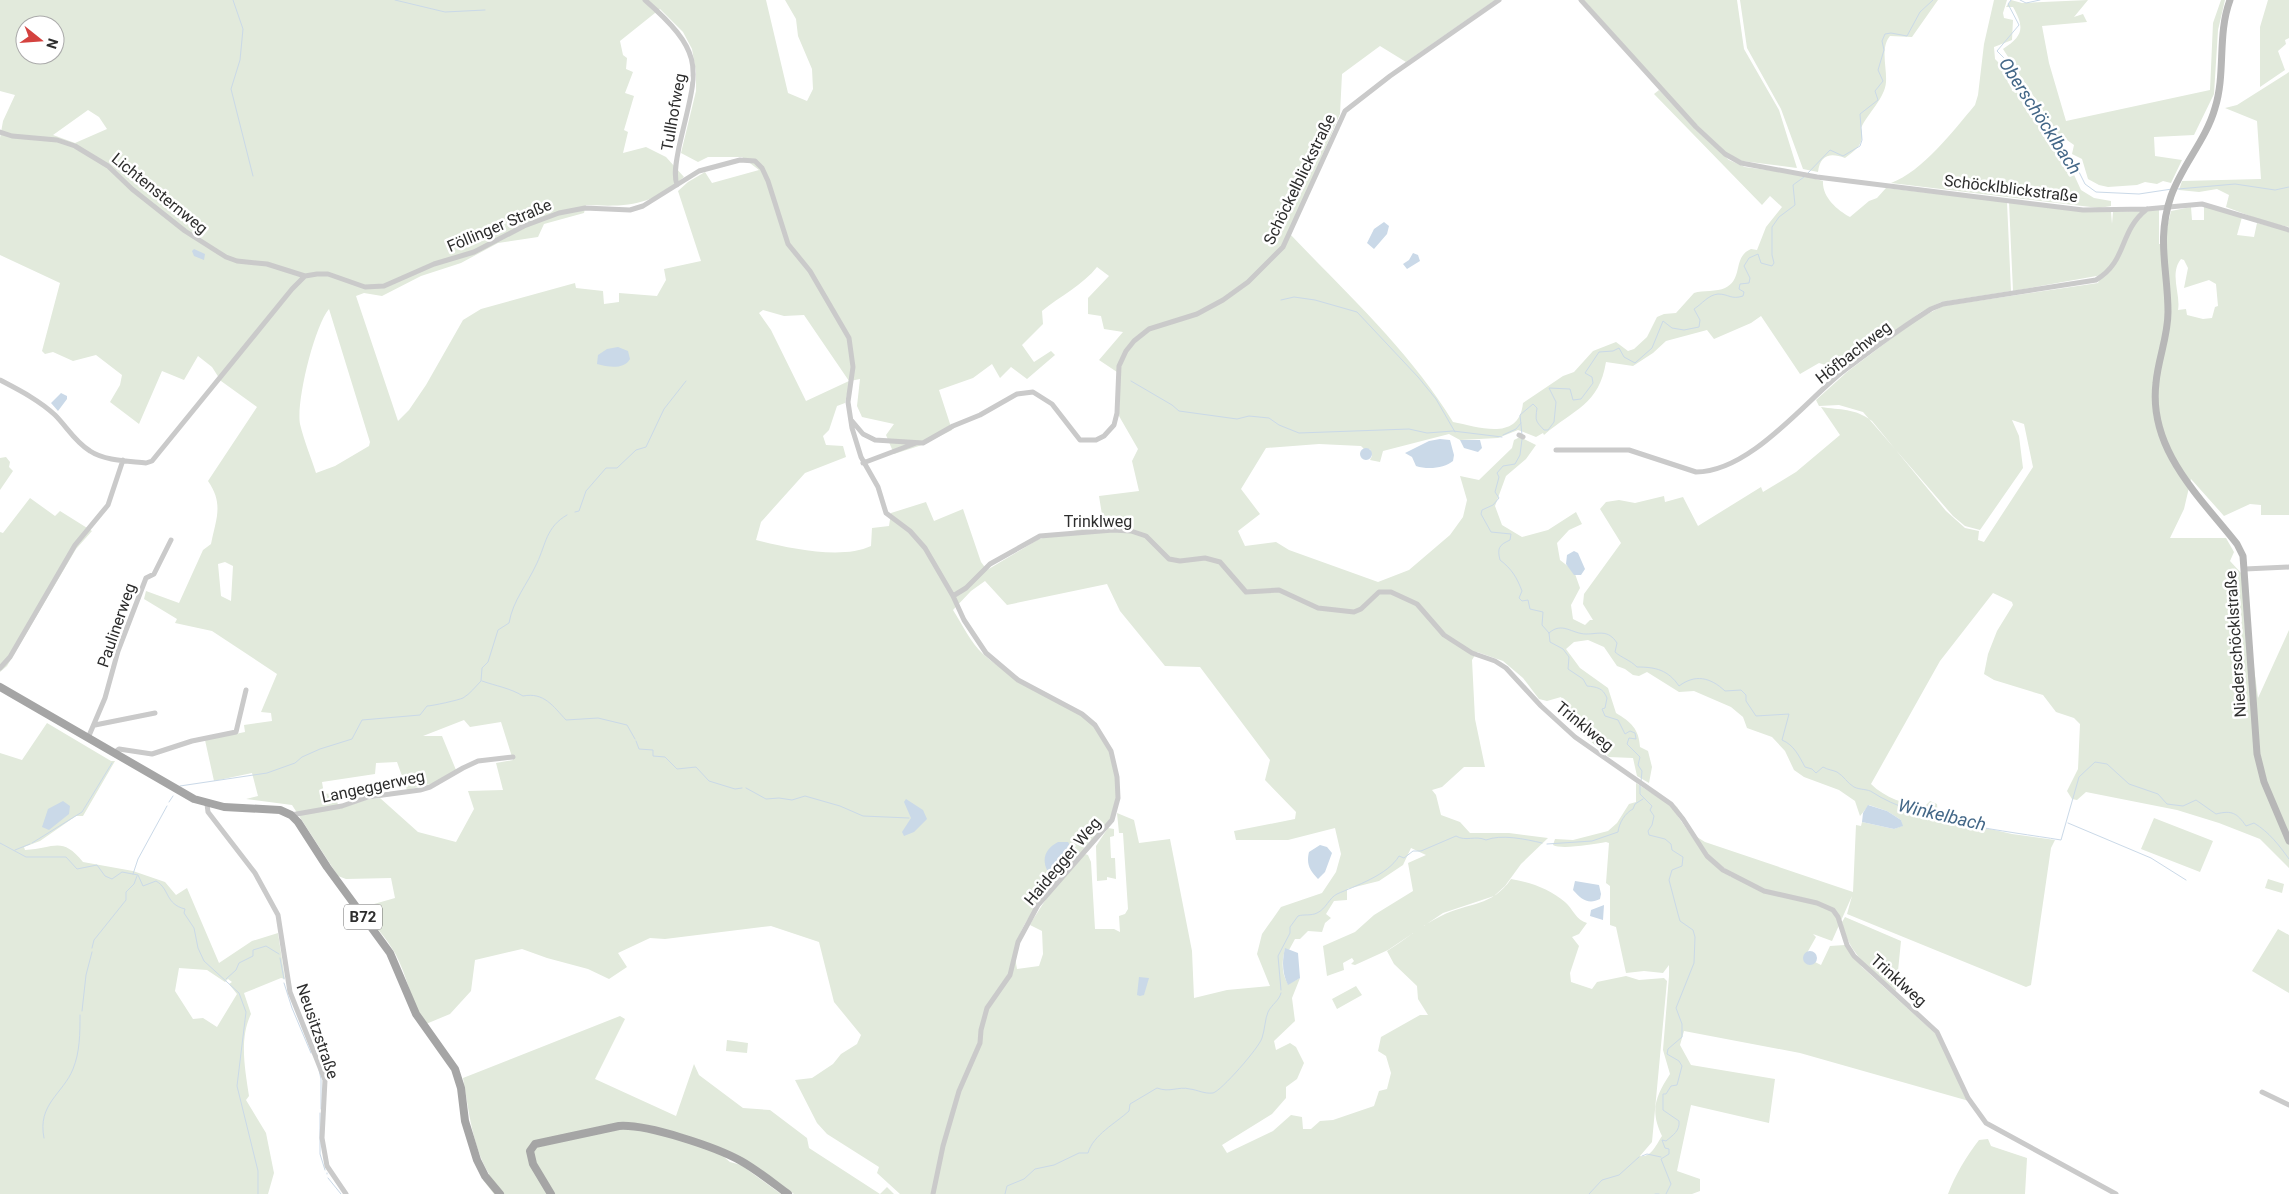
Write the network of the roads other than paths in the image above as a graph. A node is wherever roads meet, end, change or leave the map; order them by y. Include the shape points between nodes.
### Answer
1 (645, 0) edge
2 (1499, 0) edge
3 (1580, 0) edge
4 (2230, 0) edge
5 (0, 132) edge
6 (677, 185) junction
7 (2168, 207) junction
8 (2147, 209) junction
9 (2289, 230) edge
10 (305, 276) junction
11 (0, 380) edge
12 (851, 421) junction
13 (917, 443) junction
14 (1556, 450) dead end
15 (124, 460) junction
16 (863, 462) junction
17 (171, 540) dead end
18 (2289, 567) edge
19 (2245, 569) junction
20 (953, 596) junction
21 (0, 668) edge
22 (0, 687) edge
23 (246, 690) dead end
24 (155, 713) dead end
25 (95, 725) junction
26 (88, 738) junction
27 (114, 753) junction
28 (513, 757) dead end
29 (207, 804) junction
30 (292, 815) junction
31 (2289, 841) edge
32 (2262, 1092) dead end
33 (2289, 1105) edge
34 (346, 1194) edge
35 (500, 1194) edge
36 (551, 1194) edge
37 (788, 1194) edge
38 (933, 1194) edge
39 (2116, 1194) edge

1 - 6 street, Tullhofweg via 676,29 694,71 678,150
2 - 13 street, Schöckelblickstraße via 1345,111 1290,234 1273,259 1223,300 1197,314 1142,333 1121,358 1116,419 1111,430 1096,440 1080,440 1049,401 1027,391
3 - 8 street, Schöcklblickstraße via 1687,117 1725,154 1746,165 2083,210
4 - 7 main road, Niederschöcklstraße via 2224,21 2216,108
5 - 10 street, Lichtensternweg via 57,140 75,146 108,166 132,190 199,241 226,257 237,262 267,264
6 - 10 street, Föllinger Straße via 643,206 630,210 585,208 550,216 474,252 434,264 384,286 366,287 328,274
6 - 12 street, Föllinger Straße via 699,171 740,160 755,161 762,168 788,244 810,271 849,338 853,367 848,402
7 - 8 street, Schöcklblickstraße
7 - 9 street, Schöcklblickstraße via 2209,205
7 - 19 main road, Niederschöcklstraße via 2162,252 2168,312 2156,384 2158,424 2175,465 2237,544
8 - 14 street, Höfbachweg via 2131,224 2115,262 2096,280 1943,304 1931,309 1840,374 1748,454 1718,468 1696,472 1629,450
10 - 15 street via 285,296 152,461
11 - 15 street via 30,396 56,416 90,451
12 - 13 street via 875,440
12 - 16 street, Haidegger Weg
13 - 16 street
15 - 21 street via 102,515 75,545 10,657
16 - 20 street, Haidegger Weg via 878,487 886,513 915,536
17 - 25 street, Paulinerweg via 154,574 146,578 118,651
18 - 19 street
19 - 31 main road, Niederschöcklstraße via 2257,754 2264,782
20 - 38 street, Haidegger Weg via 972,634 994,660 1018,680 1082,714 1096,725 1114,759 1118,798 1112,820 1047,893 1028,920 1018,942 1010,975 987,1008 980,1044 959,1091 943,1146
20 - 39 street, Trinklweg via 990,564 1040,536 1113,530 1146,536 1169,559 1205,558 1220,562 1246,592 1279,590 1318,608 1354,612 1378,592 1391,592 1417,604 1436,629 1464,648 1506,668 1575,737 1676,809 1707,856 1723,870 1764,891 1823,905 1835,912 1854,956 1937,1032 1968,1098 1986,1123
22 - 26 main road
23 - 27 street via 236,732 152,754 119,749
24 - 25 street
25 - 26 street, Paulinerweg
26 - 27 main road
27 - 29 main road
28 - 30 street, Langeggerweg via 478,761 430,788 368,797 342,806
29 - 30 main road via 274,808
29 - 34 street, Neusitzstraße via 208,812 255,873 278,915 290,992 325,1080 322,1138 326,1161 330,1173
30 - 35 main road, B72 via 390,953 416,1014 455,1068 465,1121 477,1160
32 - 33 street
36 - 37 main road via 531,1159 530,1151 535,1144 627,1125 647,1128 729,1155

